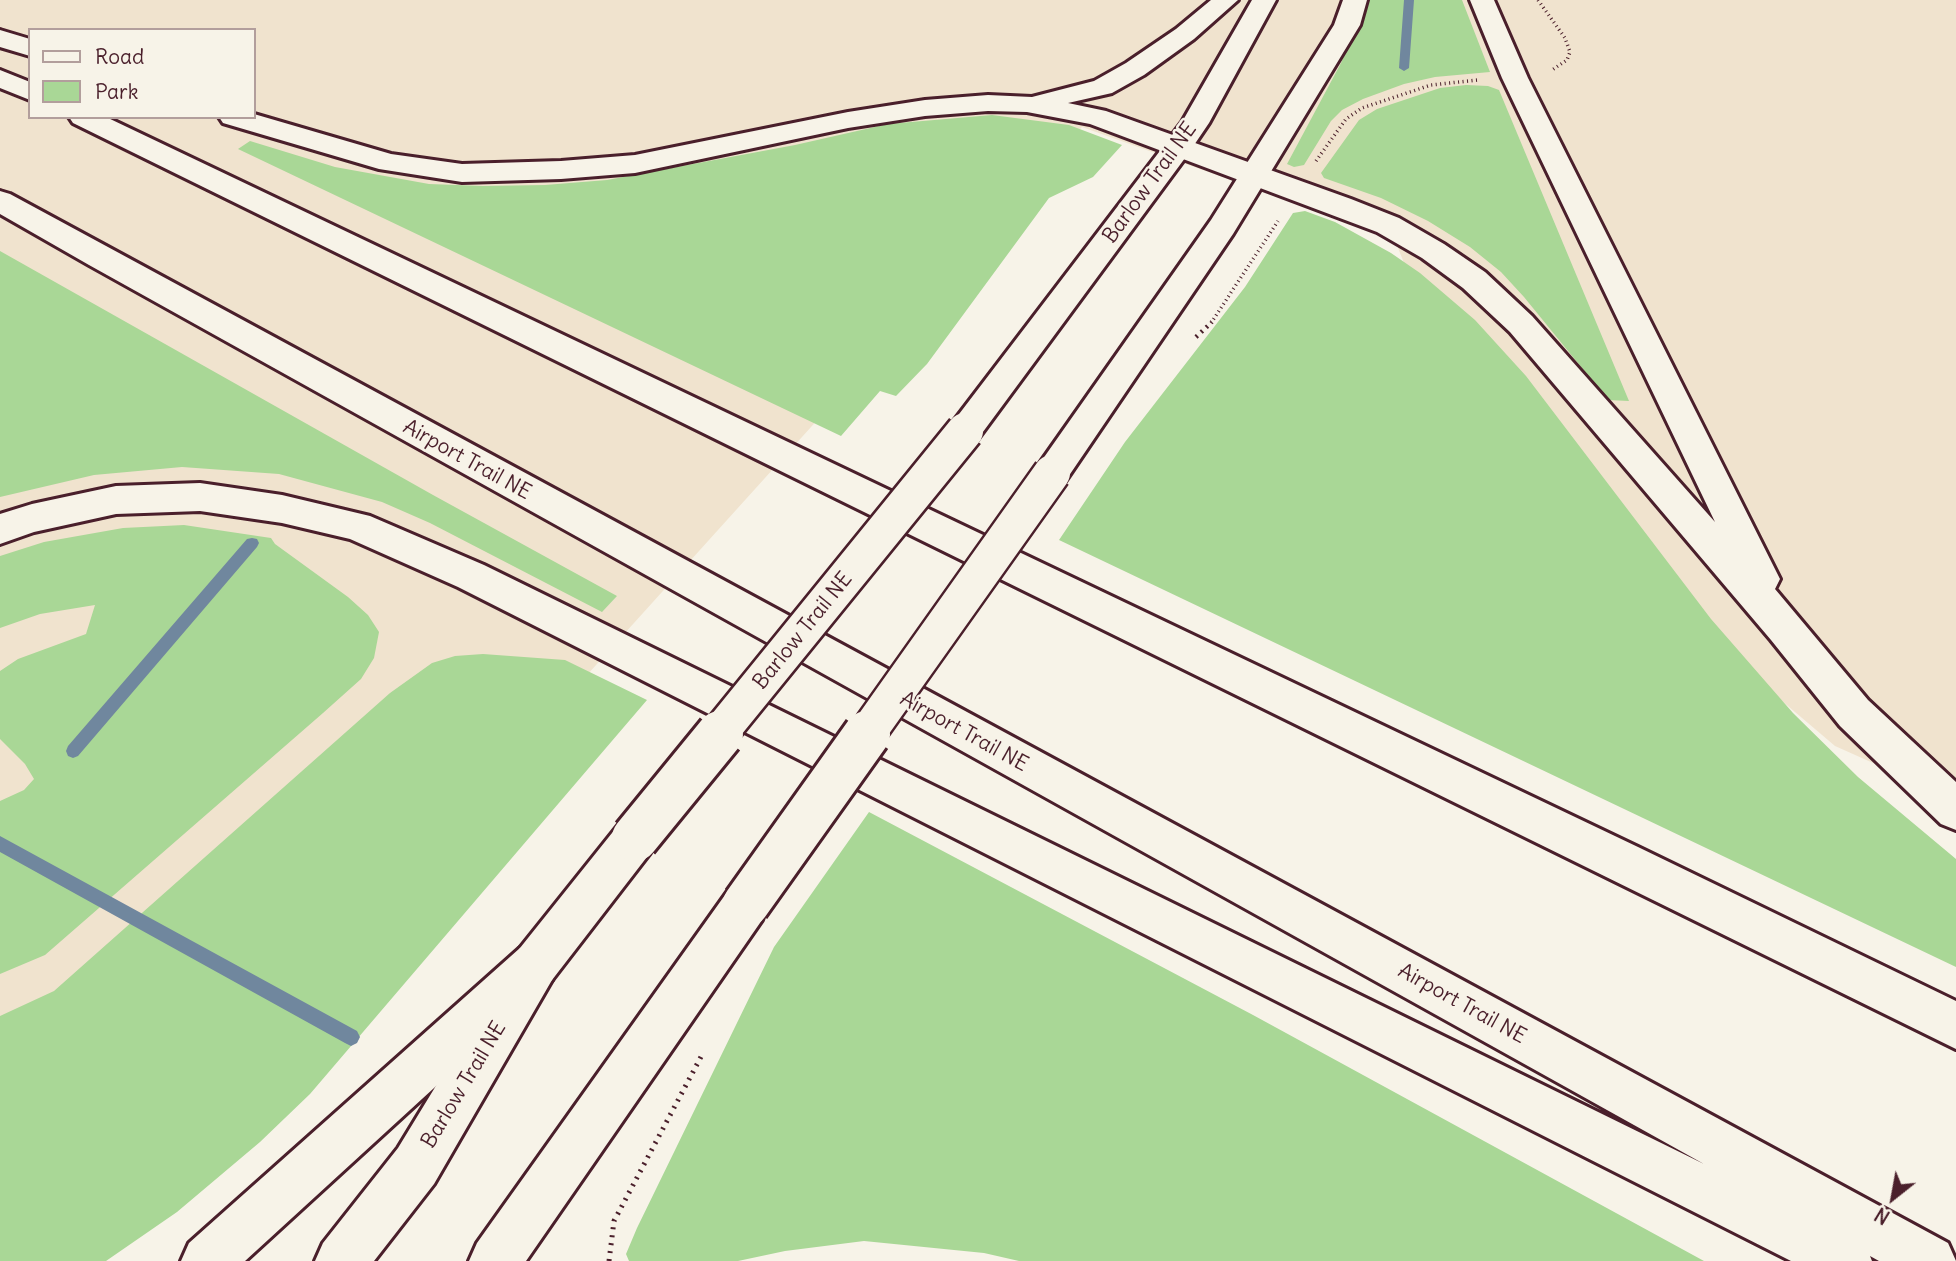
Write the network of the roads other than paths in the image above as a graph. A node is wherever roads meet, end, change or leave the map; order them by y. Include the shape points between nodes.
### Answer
1 (1226, 0) edge
2 (1264, 0) edge
3 (1355, 0) edge
4 (1482, 0) edge
5 (0, 38) edge
6 (28, 47) edge
7 (0, 78) edge
8 (28, 91) edge
9 (1027, 104) junction
10 (87, 119) edge
11 (240, 119) edge
12 (1178, 148) junction
13 (1254, 176) junction
14 (0, 201) edge
15 (0, 529) edge
16 (1784, 628) junction
17 (1956, 810) edge
18 (536, 964) junction
19 (1956, 1026) edge
20 (207, 1261) edge
21 (341, 1261) edge
22 (495, 1261) edge
23 (1846, 1261) edge
24 (1930, 1261) edge

1 - 9 main road via 1185,34 1103,87
2 - 12 main road, Barlow Trail NE
3 - 13 main road via 1347,26
4 - 16 main road via 1515,78
5 - 6 main road
7 - 8 main road
9 - 11 main road via 925,108 635,164 462,173 389,163
9 - 12 main road via 1096,117
10 - 19 main road
12 - 13 main road
12 - 18 main road, Barlow Trail NE, bridge via 965,431
13 - 16 main road via 1388,225 1475,280 1521,324
13 - 22 main road, bridge via 1052,473
14 - 24 main road, Airport Trail NE
15 - 23 main road via 116,500 200,498 282,509 357,526 483,582
16 - 17 main road via 1854,713
18 - 20 main road
18 - 21 main road, Barlow Trail NE via 416,1166

